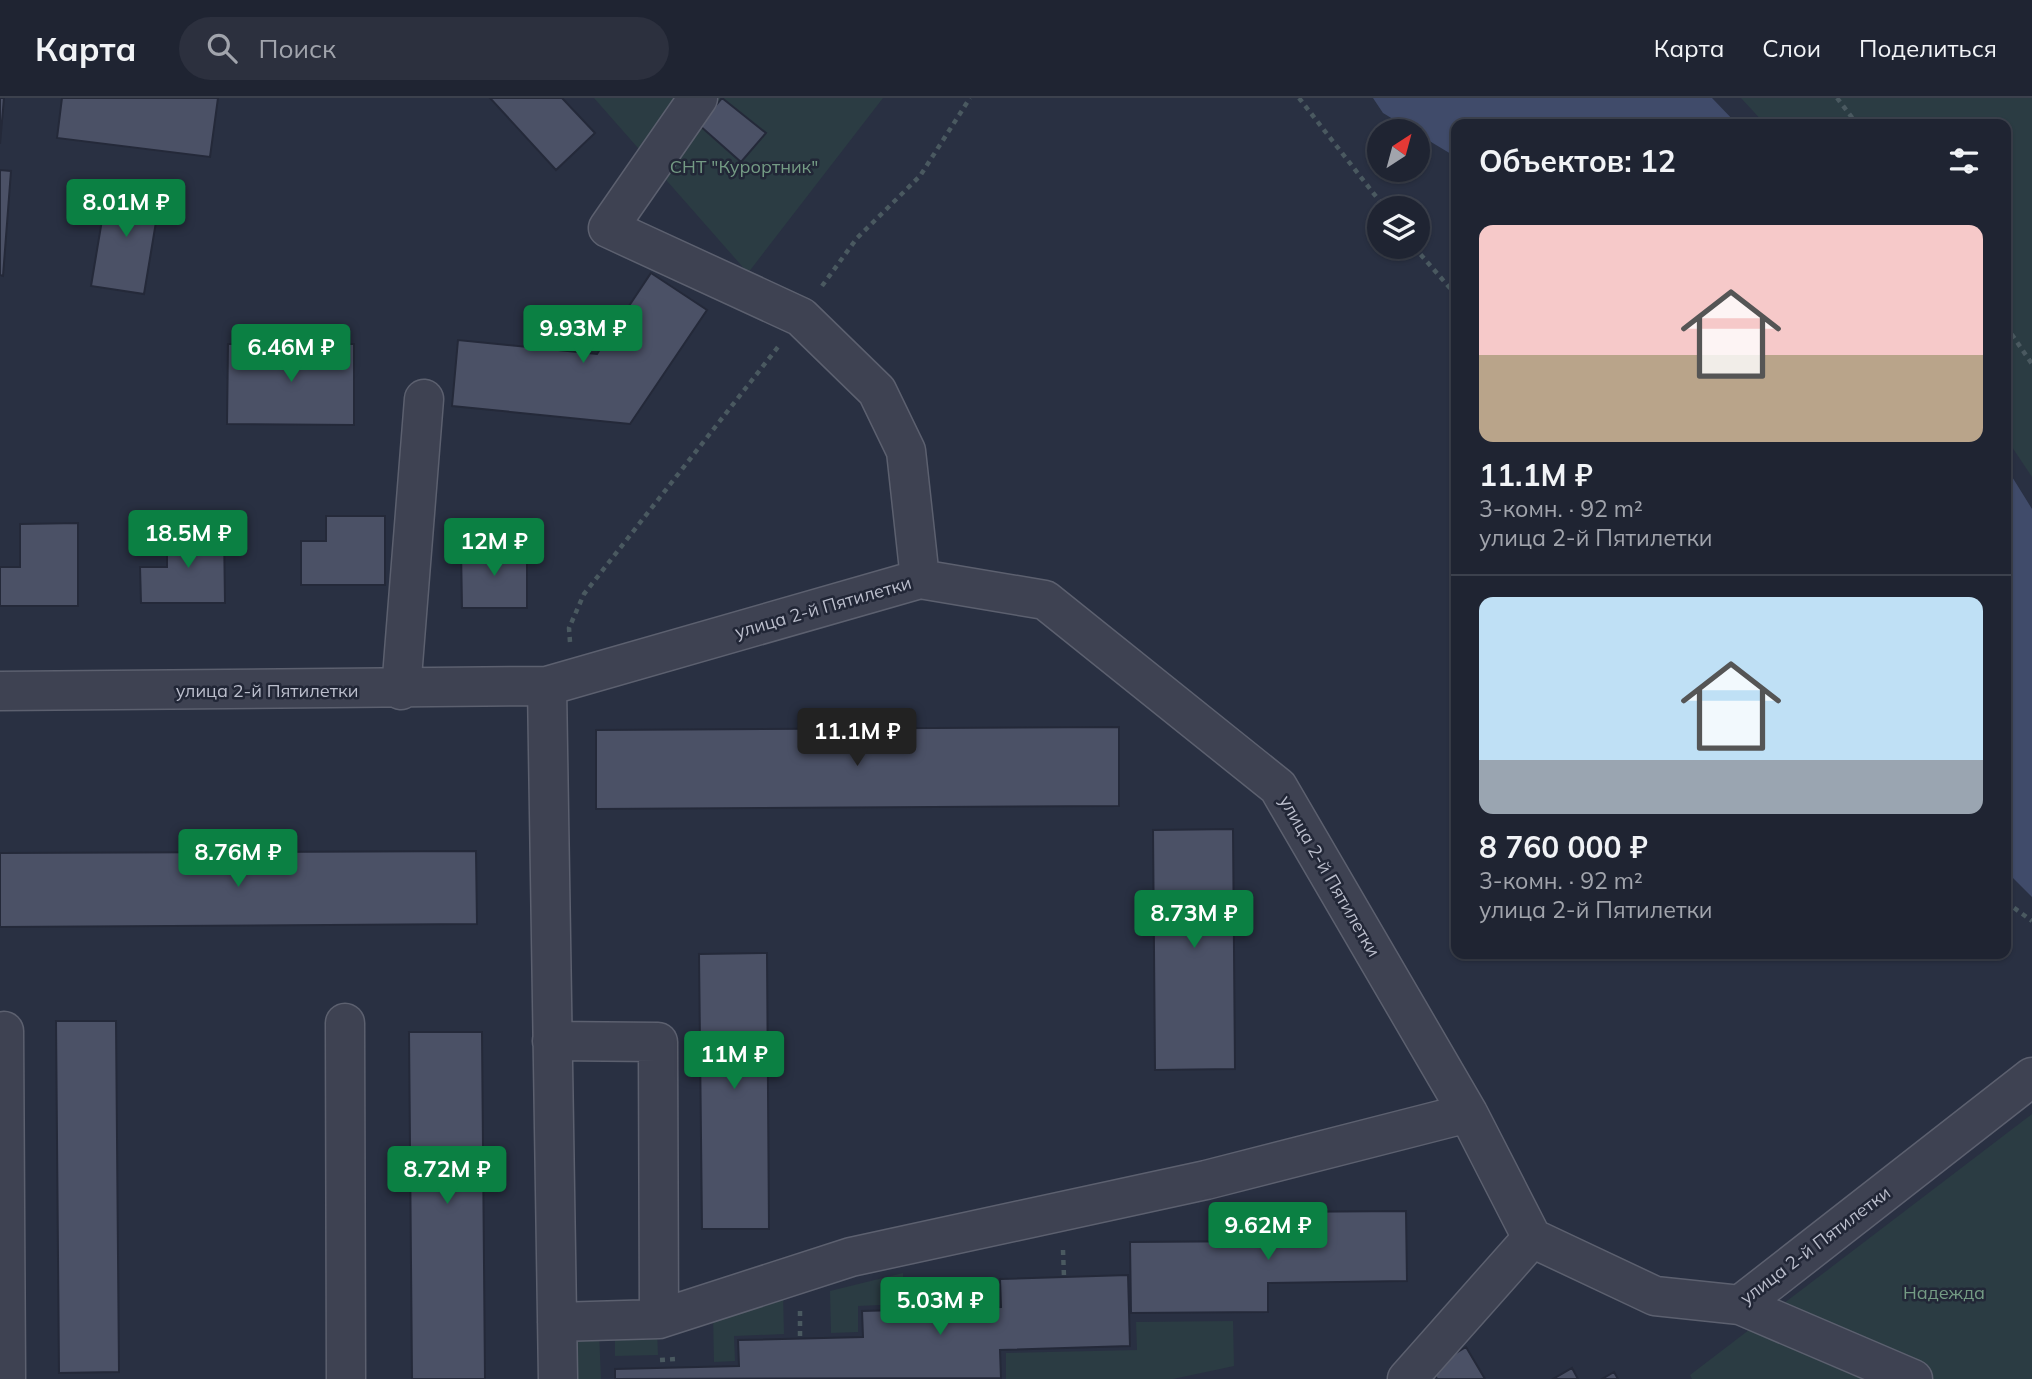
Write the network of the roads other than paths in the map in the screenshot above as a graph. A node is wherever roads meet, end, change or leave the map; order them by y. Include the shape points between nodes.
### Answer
1 (698, 98) edge
2 (424, 399) dead end
3 (920, 579) junction
4 (560, 682) junction
5 (401, 690) junction
6 (0, 691) edge
7 (345, 1023) dead end
8 (4, 1031) dead end
9 (552, 1041) junction
10 (2032, 1077) edge
11 (1468, 1113) junction
12 (1532, 1238) junction
13 (1740, 1304) junction
14 (659, 1319) junction
15 (557, 1322) junction
16 (6, 1379) edge
17 (345, 1379) edge
18 (558, 1379) edge
19 (1408, 1379) edge
20 (1913, 1379) edge

1 - 3 street via 608,228 801,317 877,391 906,452
2 - 5 street
3 - 4 street, улица 2-й Пятилетки
3 - 11 street, улица 2-й Пятилетки via 1045,600 1278,787
4 - 5 street, улица 2-й Пятилетки
4 - 9 street
5 - 6 street, улица 2-й Пятилетки
7 - 17 street
8 - 16 street
9 - 14 street via 658,1042
9 - 15 street
10 - 13 street, улица 2-й Пятилетки
11 - 12 street, улица 2-й Пятилетки
11 - 14 street via 1206,1180 851,1257
12 - 13 street, улица 2-й Пятилетки via 1655,1296
12 - 19 street
13 - 20 street
14 - 15 street
15 - 18 street

